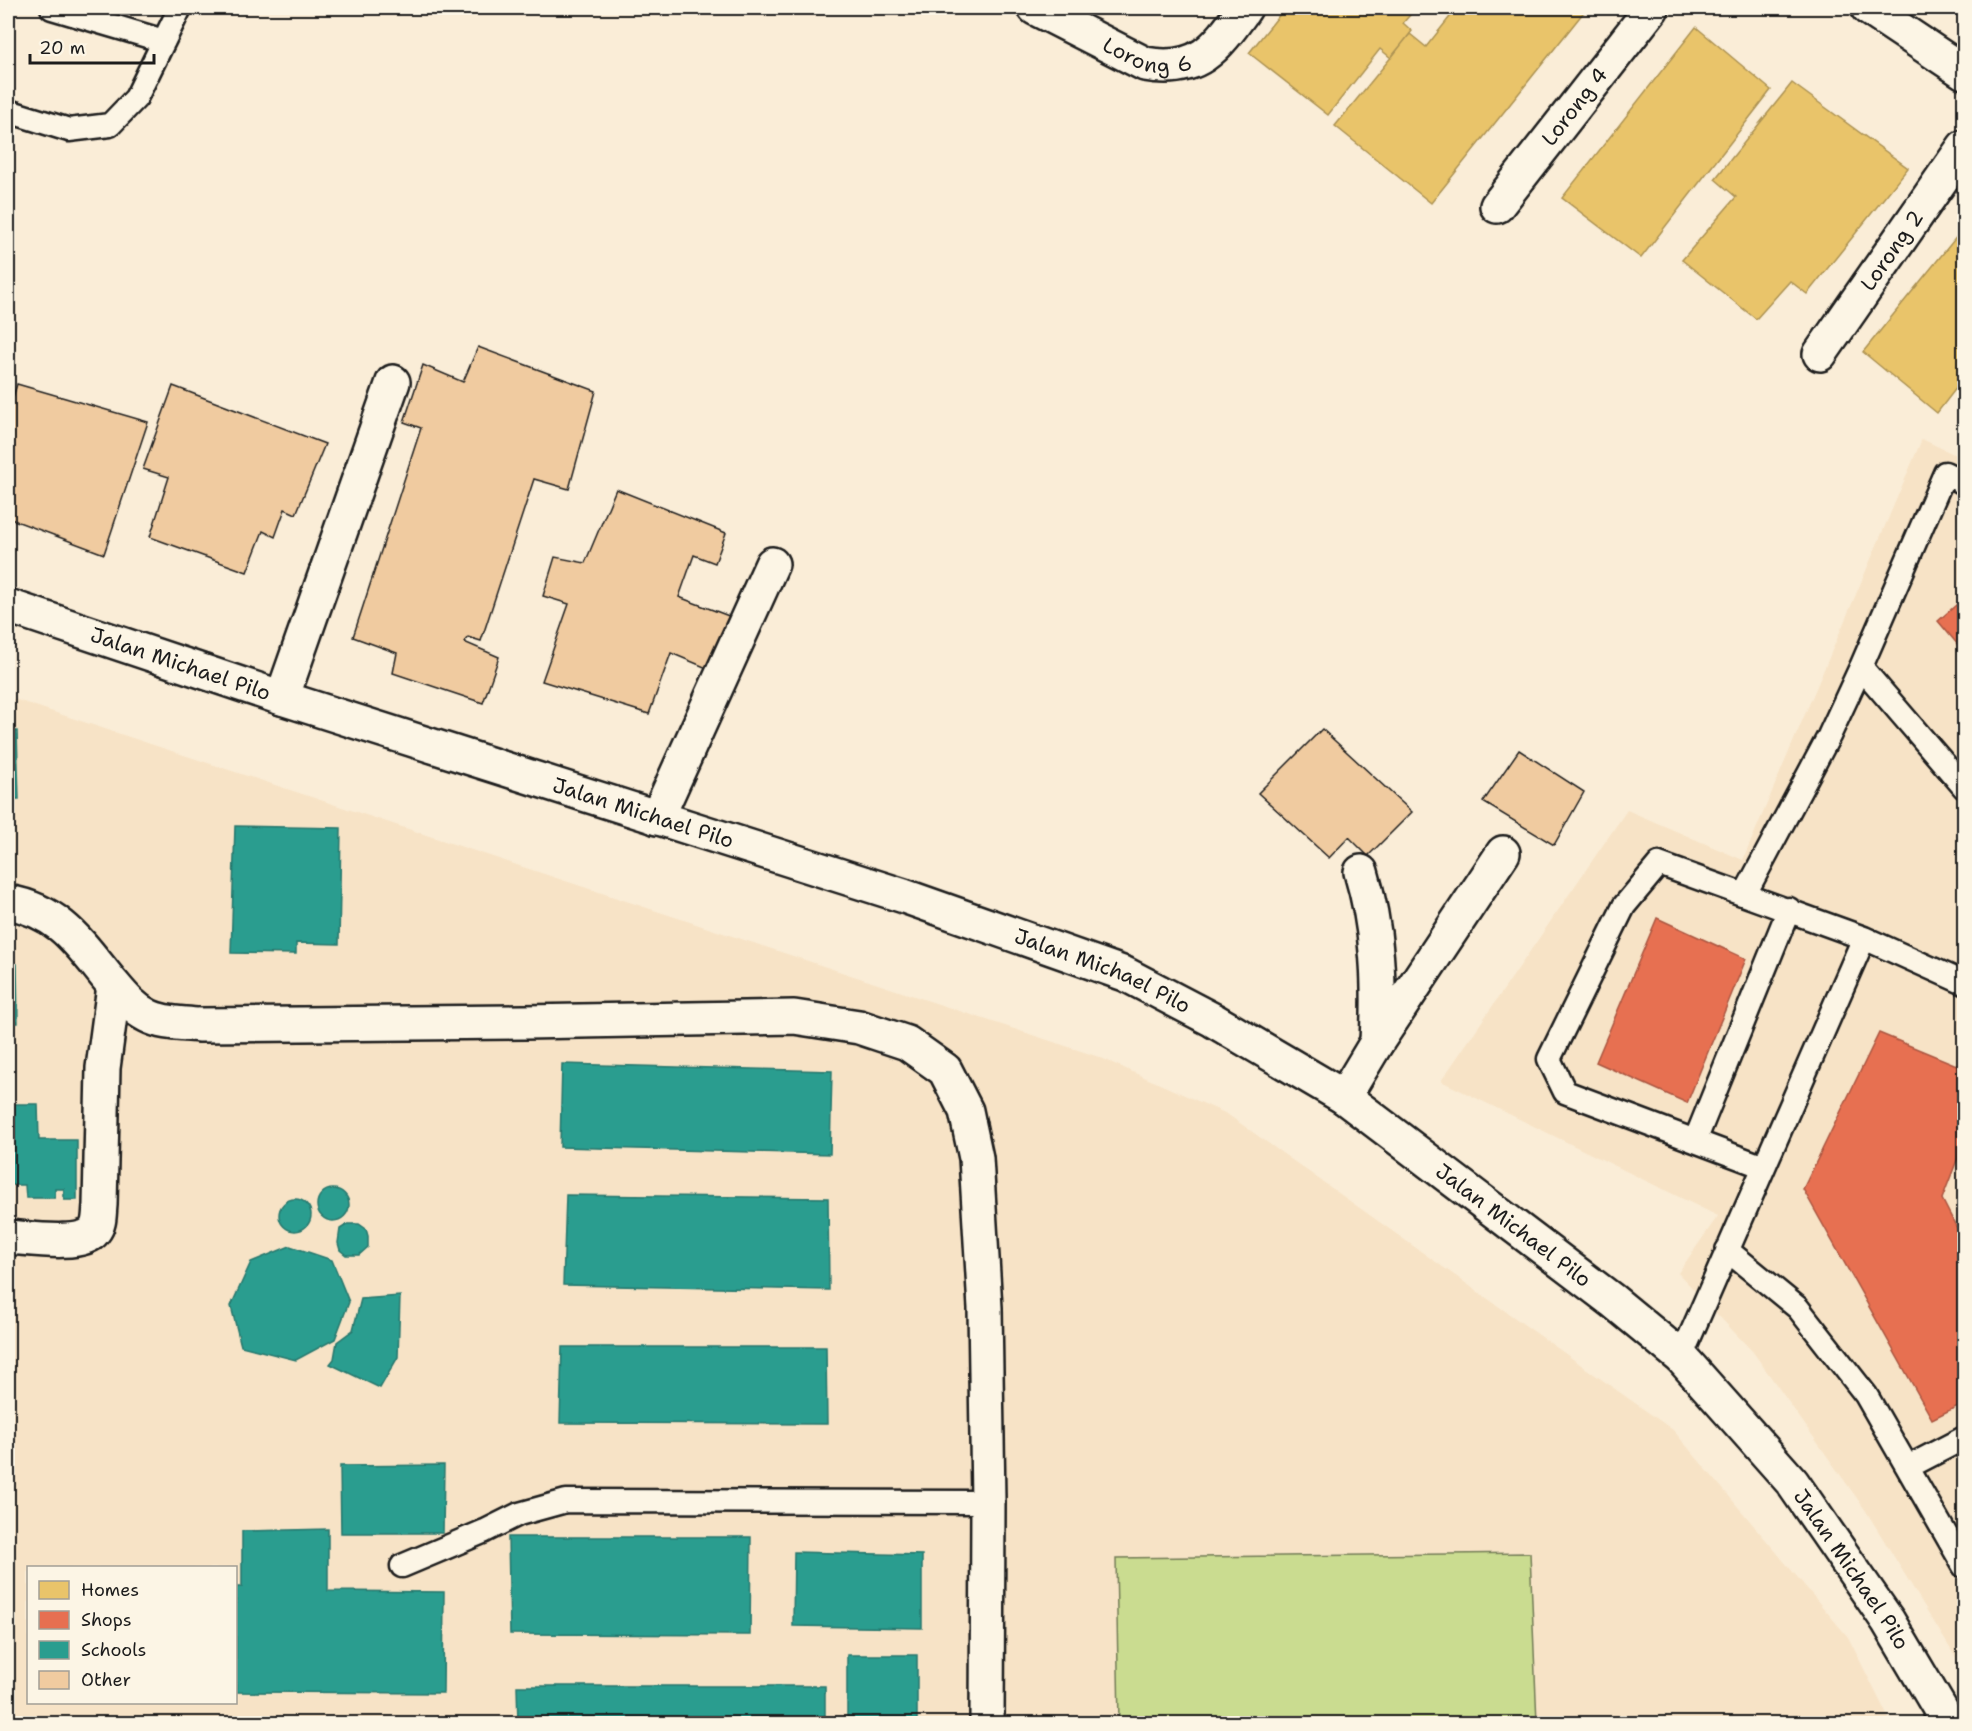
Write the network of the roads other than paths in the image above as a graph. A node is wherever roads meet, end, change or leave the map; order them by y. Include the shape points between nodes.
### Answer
1 (52, 8) edge
2 (180, 8) edge
3 (1035, 8) edge
4 (1245, 8) edge
5 (1652, 8) edge
6 (1868, 8) edge
7 (164, 41) junction
8 (1965, 72) edge
9 (8, 111) edge
10 (1965, 147) edge
11 (1497, 206) dead end
12 (1820, 354) dead end
13 (393, 382) dead end
14 (1965, 483) edge
15 (771, 564) dead end
16 (8, 606) edge
17 (1861, 667) junction
18 (282, 698) junction
19 (1965, 787) edge
20 (657, 818) junction
21 (1503, 853) dead end
22 (1361, 872) dead end
23 (1745, 894) junction
24 (8, 902) edge
25 (1790, 909) junction
26 (1864, 938) junction
27 (1965, 983) edge
28 (114, 986) junction
29 (1377, 1041) junction
30 (1344, 1097) junction
31 (1695, 1141) junction
32 (1764, 1167) junction
33 (8, 1237) edge
34 (1727, 1250) junction
35 (1682, 1357) junction
36 (1965, 1438) edge
37 (1908, 1467) junction
38 (988, 1502) junction
39 (402, 1566) dead end
40 (1965, 1566) edge
41 (987, 1724) edge
42 (1949, 1724) edge

1 - 7 lane
2 - 7 lane
3 - 4 street, Lorong 6 via 1145,64 1163,67 1185,65 1205,56
5 - 11 street, Lorong 4
6 - 8 street
7 - 9 lane via 136,98 110,125 69,130
10 - 12 street, Lorong 2
13 - 18 street
14 - 17 lane via 1945,473
15 - 20 street
16 - 18 street, Jalan Michael Pilo
17 - 19 lane
17 - 23 lane
18 - 20 street, Jalan Michael Pilo
20 - 30 street, Jalan Michael Pilo via 904,896 1125,974
21 - 29 street
22 - 29 street via 1371,904 1375,945
23 - 25 lane
23 - 31 lane via 1659,864 1624,906 1549,1059 1565,1092
24 - 28 street via 51,918 72,933
25 - 26 lane
25 - 31 lane
26 - 27 lane
26 - 32 lane
28 - 33 street via 103,1068 98,1226 92,1234 76,1240
28 - 38 street via 132,1006 150,1017 198,1025 794,1017 859,1027 907,1043 945,1070 966,1111 976,1158 985,1308
29 - 30 street
30 - 35 street, Jalan Michael Pilo
31 - 32 lane
32 - 34 lane
34 - 35 lane
34 - 37 lane via 1798,1308 1866,1395
35 - 42 street, Jalan Michael Pilo via 1792,1482 1888,1621
36 - 37 lane
37 - 40 lane
38 - 39 lane via 566,1501 519,1514
38 - 41 street

